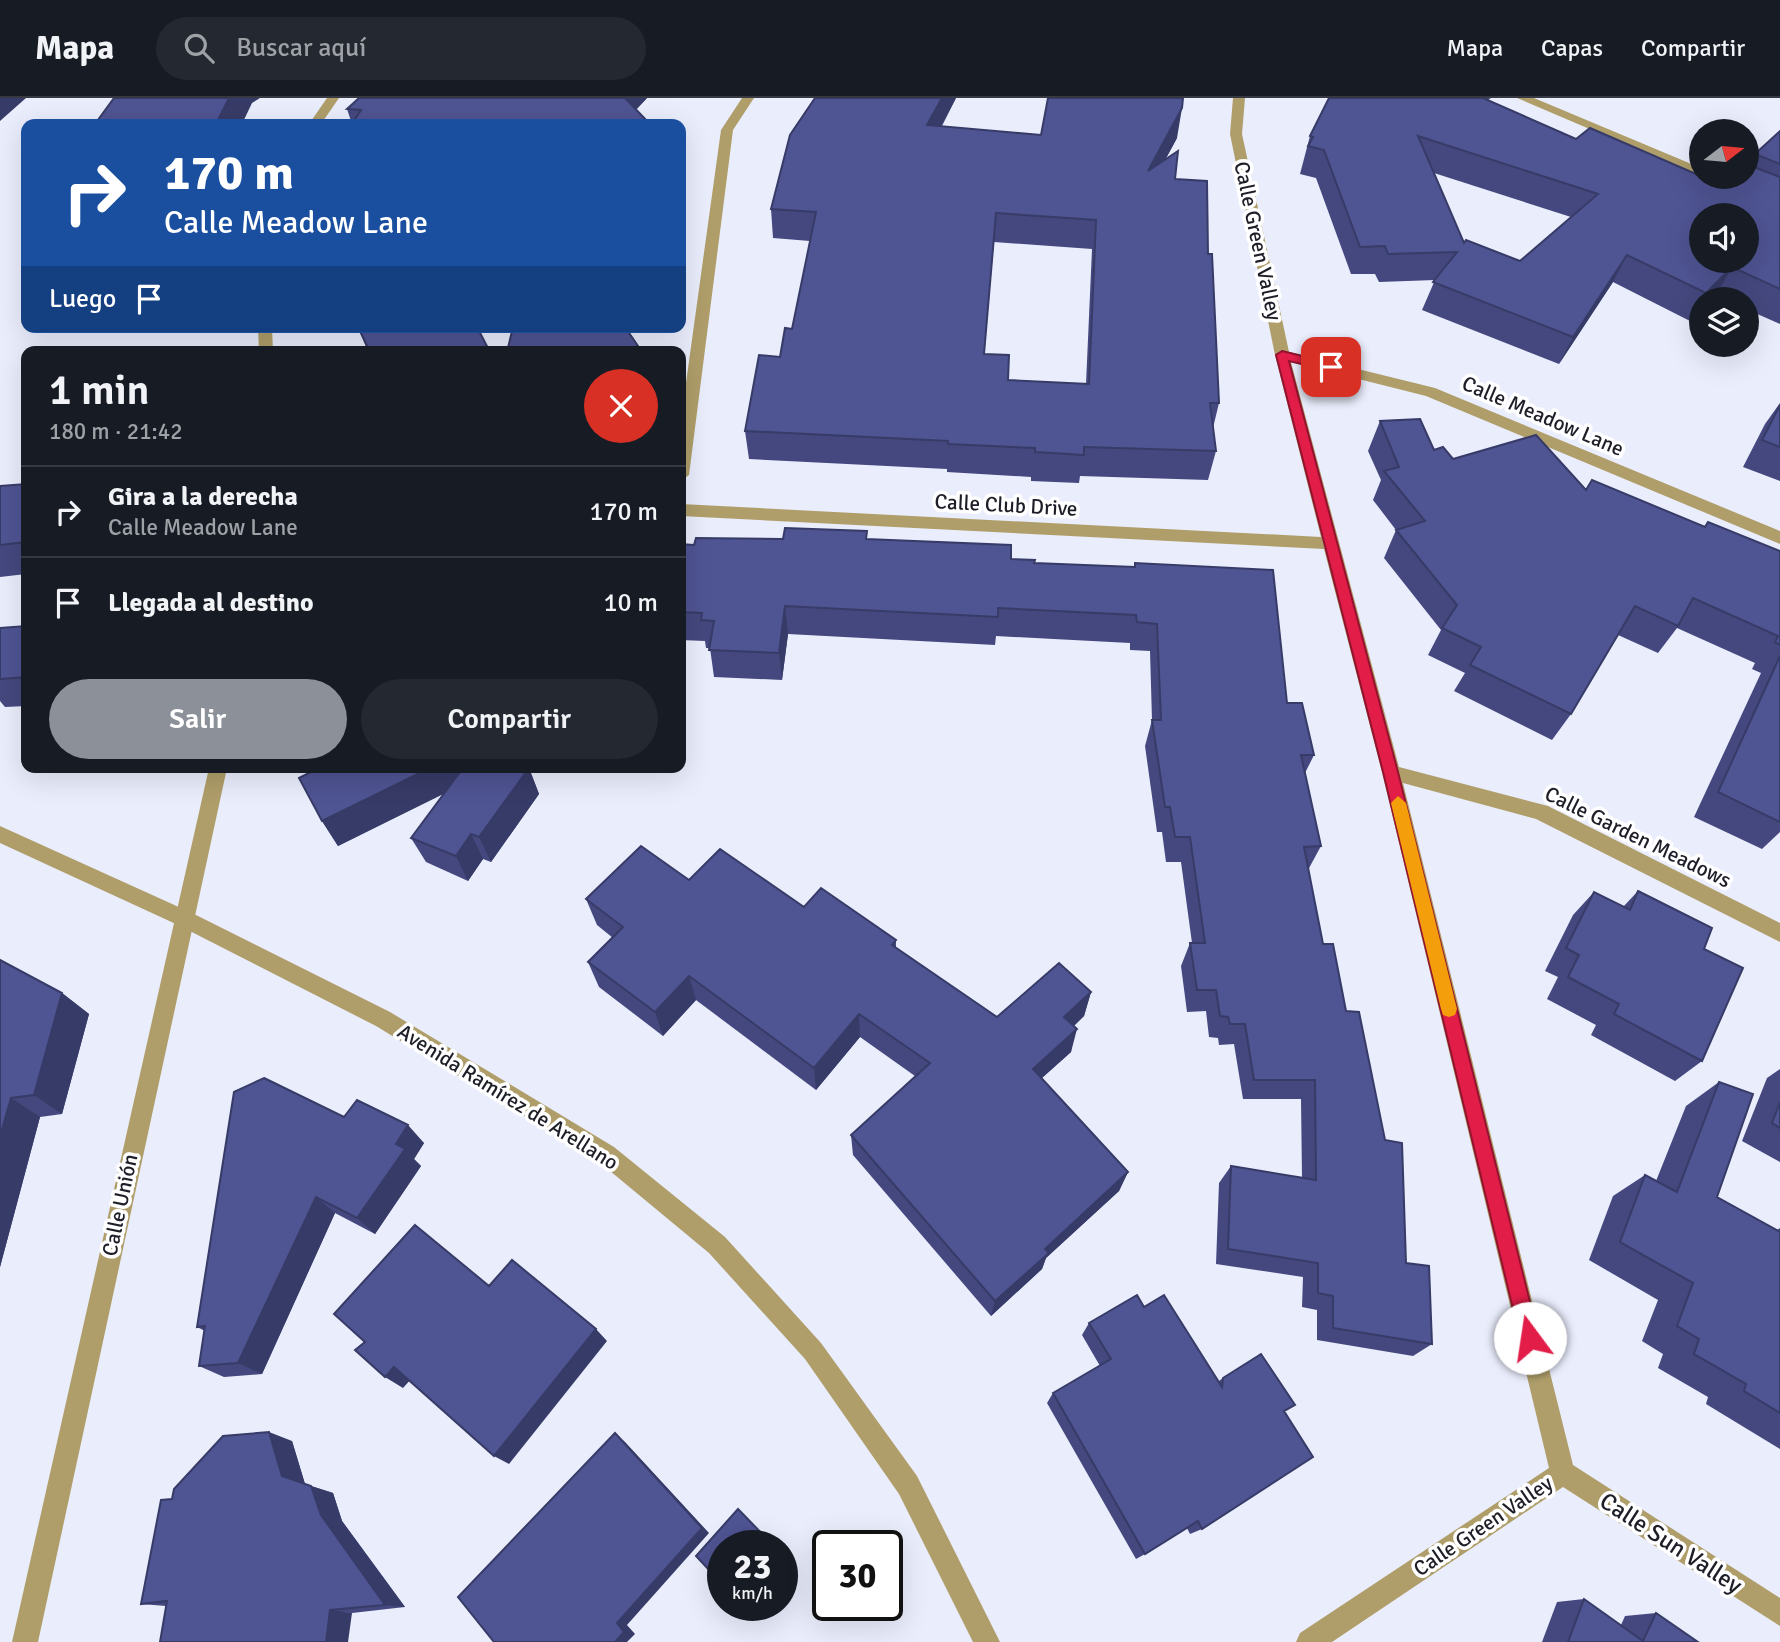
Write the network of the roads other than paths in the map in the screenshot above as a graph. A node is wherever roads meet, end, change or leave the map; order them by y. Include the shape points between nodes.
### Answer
1 (333, 98) edge
2 (748, 98) edge
3 (1239, 98) edge
4 (1523, 98) edge
5 (318, 119) edge
6 (1689, 168) edge
7 (1282, 355) junction
8 (686, 438) edge
9 (686, 510) edge
10 (1780, 538) edge
11 (1330, 542) junction
12 (1391, 772) junction
13 (217, 773) edge
14 (0, 834) edge
15 (185, 919) junction
16 (1780, 933) edge
17 (1563, 1473) junction
18 (1780, 1613) edge
19 (25, 1642) edge
20 (987, 1642) edge
21 (1309, 1642) edge

1 - 5 street
2 - 8 street via 727,130
3 - 7 street, Calle Green Valley via 1236,134
4 - 6 street
7 - 10 street, Calle Meadow Lane via 1430,392
7 - 11 street, Calle Green Valley
9 - 11 street, Calle Club Drive
11 - 12 street, Calle Green Valley
12 - 16 street, Calle Garden Meadows via 1541,812
12 - 17 street, Calle Green Valley
13 - 15 street, Calle Unión
14 - 15 street, Avenida Ramírez de Arellano
15 - 19 street, Calle Unión
15 - 20 street, Avenida Ramírez de Arellano via 383,1019 606,1154 717,1245 813,1351 908,1485
17 - 18 street, Calle Sun Valley
17 - 21 street, Calle Green Valley

